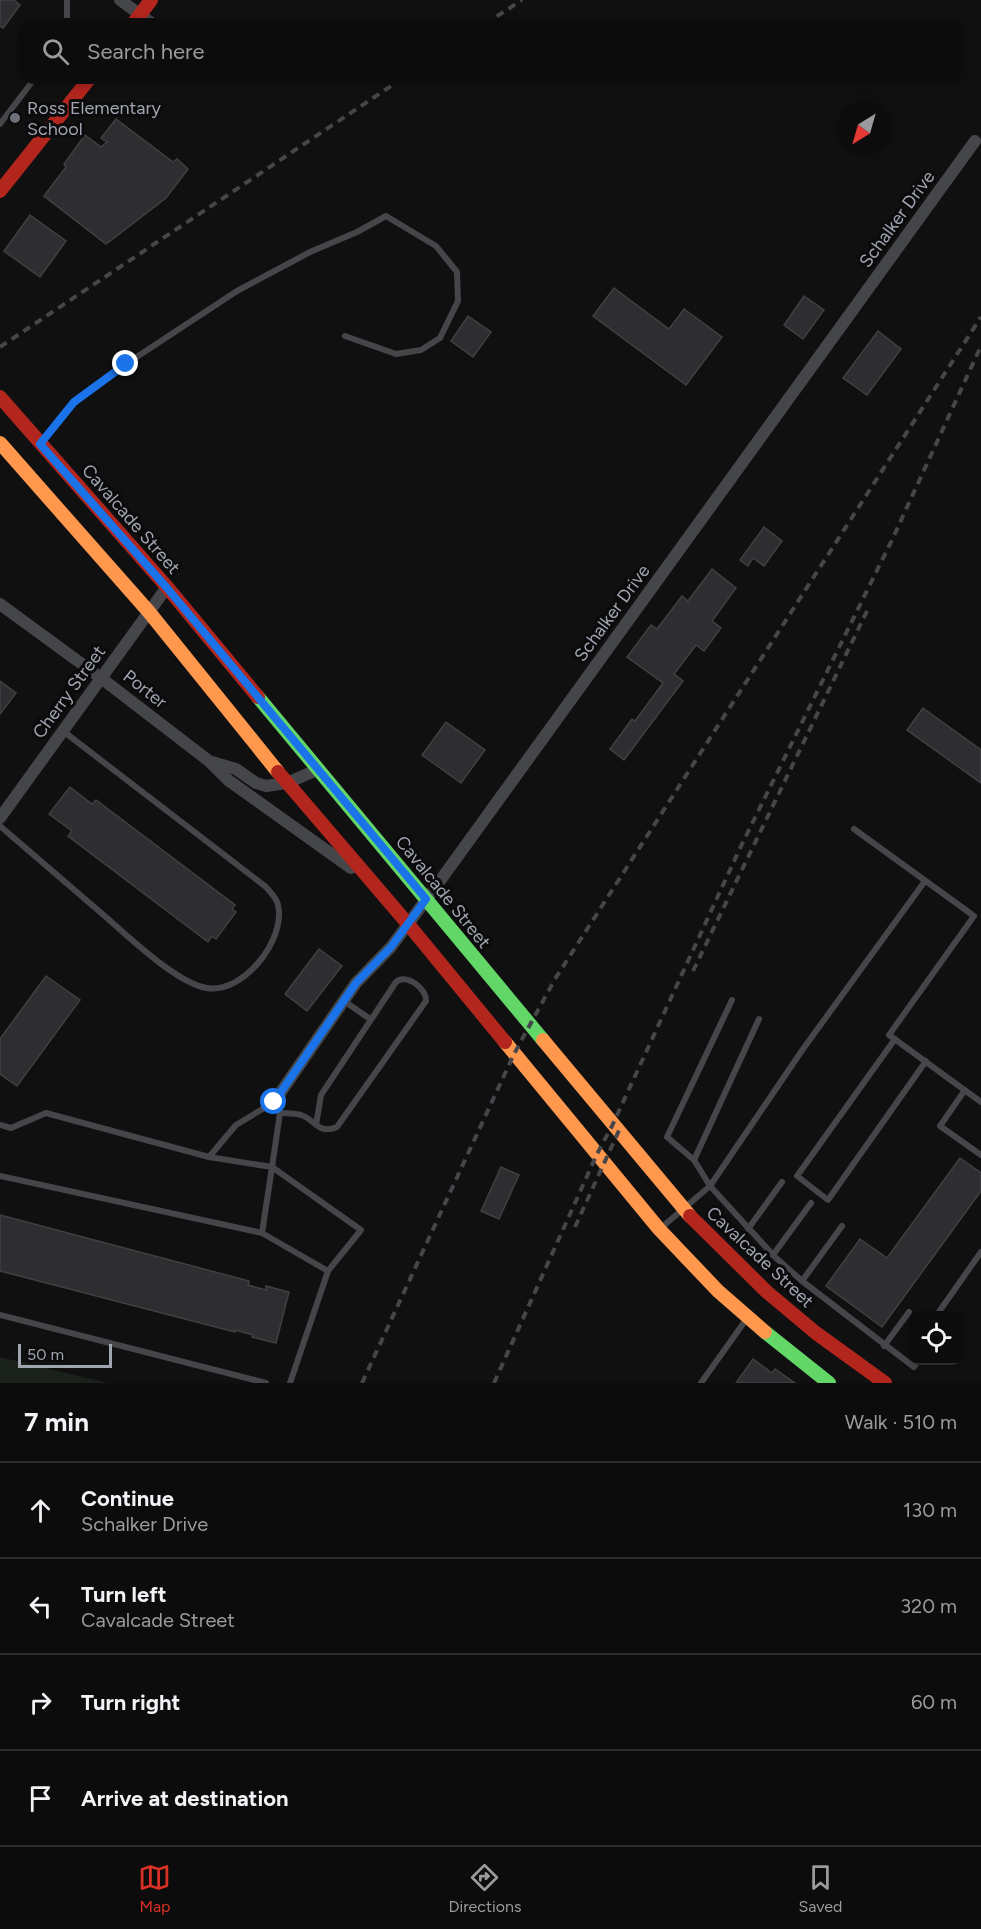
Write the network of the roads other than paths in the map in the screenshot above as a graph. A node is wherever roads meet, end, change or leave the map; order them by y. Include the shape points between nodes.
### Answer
1 (67, 0) edge
2 (120, 0) edge
3 (151, 0) edge
4 (67, 18) edge
5 (135, 18) edge
6 (137, 18) edge
7 (30, 84) edge
8 (85, 84) edge
9 (0, 124) edge
10 (975, 141) dead end
11 (1, 189) edge
12 (345, 336) dead end
13 (0, 397) edge
14 (0, 443) edge
15 (40, 444) junction
16 (167, 588) junction
17 (0, 604) edge
18 (149, 612) junction
19 (101, 678) junction
20 (63, 731) junction
21 (209, 761) junction
22 (319, 770) junction
23 (287, 783) junction
24 (0, 818) edge
25 (0, 826) edge
26 (854, 829) dead end
27 (925, 881) junction
28 (376, 887) junction
29 (426, 899) junction
30 (408, 924) junction
31 (732, 1000) dead end
32 (344, 1001) junction
33 (370, 1019) junction
34 (759, 1019) dead end
35 (896, 1039) junction
36 (926, 1061) junction
37 (555, 1080) junction
38 (965, 1090) junction
39 (981, 1101) edge
40 (277, 1107) junction
41 (0, 1125) edge
42 (316, 1125) junction
43 (981, 1154) edge
44 (209, 1157) junction
45 (694, 1160) junction
46 (272, 1167) junction
47 (0, 1176) edge
48 (782, 1182) dead end
49 (710, 1186) junction
50 (811, 1203) dead end
51 (683, 1209) junction
52 (842, 1226) dead end
53 (659, 1229) junction
54 (748, 1229) junction
55 (262, 1233) junction
56 (981, 1252) edge
57 (773, 1255) junction
58 (328, 1270) junction
59 (802, 1281) junction
60 (940, 1311) edge
61 (909, 1312) dead end
62 (0, 1314) edge
63 (747, 1318) junction
64 (884, 1346) junction
65 (811, 1350) junction
66 (909, 1364) edge
67 (266, 1383) edge
68 (290, 1383) edge
69 (702, 1383) edge
70 (829, 1383) edge
71 (885, 1383) edge

1 - 4 lane
2 - 5 street
3 - 6 main road
7 - 9 lane
8 - 11 main road
10 - 29 street, Schalker Drive
12 - 15 lane via 396,354 421,350 440,338 458,301 457,272 436,246 386,216 237,291 126,364 74,402
13 - 15 main road, Cavalcade Street
14 - 18 main road, Cavalcade Street
15 - 16 main road, Cavalcade Street
16 - 18 street, Cherry Street
16 - 22 main road, Cavalcade Street
17 - 19 street, Porter
18 - 19 street, Cherry Street
18 - 23 main road, Cavalcade Street
19 - 20 street, Cherry Street
19 - 21 street, Porter
20 - 24 street, Cherry Street
20 - 25 lane via 266,886 278,902 280,920 275,939 248,974 228,986 208,988 182,978
21 - 23 street, Porter via 236,769 266,786
21 - 28 street, Porter via 228,780
22 - 23 street, Porter
22 - 29 main road, Cavalcade Street
23 - 28 main road, Cavalcade Street
26 - 27 lane
27 - 35 lane via 974,916 889,1035
27 - 49 lane
28 - 30 main road, Cavalcade Street
29 - 30 street, Schalker Drive
29 - 37 main road, Cavalcade Street
30 - 32 street, Schalker Drive
30 - 37 main road, Cavalcade Street
31 - 45 lane via 667,1137
32 - 33 lane
32 - 40 street, Schalker Drive
33 - 42 lane via 321,1095
33 - 42 lane via 401,978 424,990 427,996 337,1127 329,1130
34 - 45 lane
35 - 36 lane
35 - 36 lane via 797,1176 828,1200
36 - 38 lane
37 - 51 main road, Cavalcade Street
37 - 53 main road, Cavalcade Street
38 - 39 lane
38 - 43 lane via 940,1126
40 - 42 lane via 302,1115
40 - 44 lane via 236,1125
40 - 46 lane
41 - 44 lane via 11,1128 46,1113
44 - 46 lane
45 - 49 lane
46 - 55 lane
46 - 58 lane via 362,1230
47 - 55 lane
48 - 54 lane
49 - 51 lane
49 - 54 lane
50 - 57 lane
51 - 53 lane
51 - 65 main road, Cavalcade Street via 751,1278
52 - 59 lane
53 - 63 main road, Cavalcade Street
54 - 57 lane
55 - 58 lane
56 - 60 lane
57 - 59 lane
58 - 68 lane
59 - 64 lane
61 - 64 lane
62 - 67 lane
63 - 65 main road, Cavalcade Street
63 - 69 lane
64 - 66 lane
65 - 70 main road, Cavalcade Street
65 - 71 main road, Cavalcade Street

